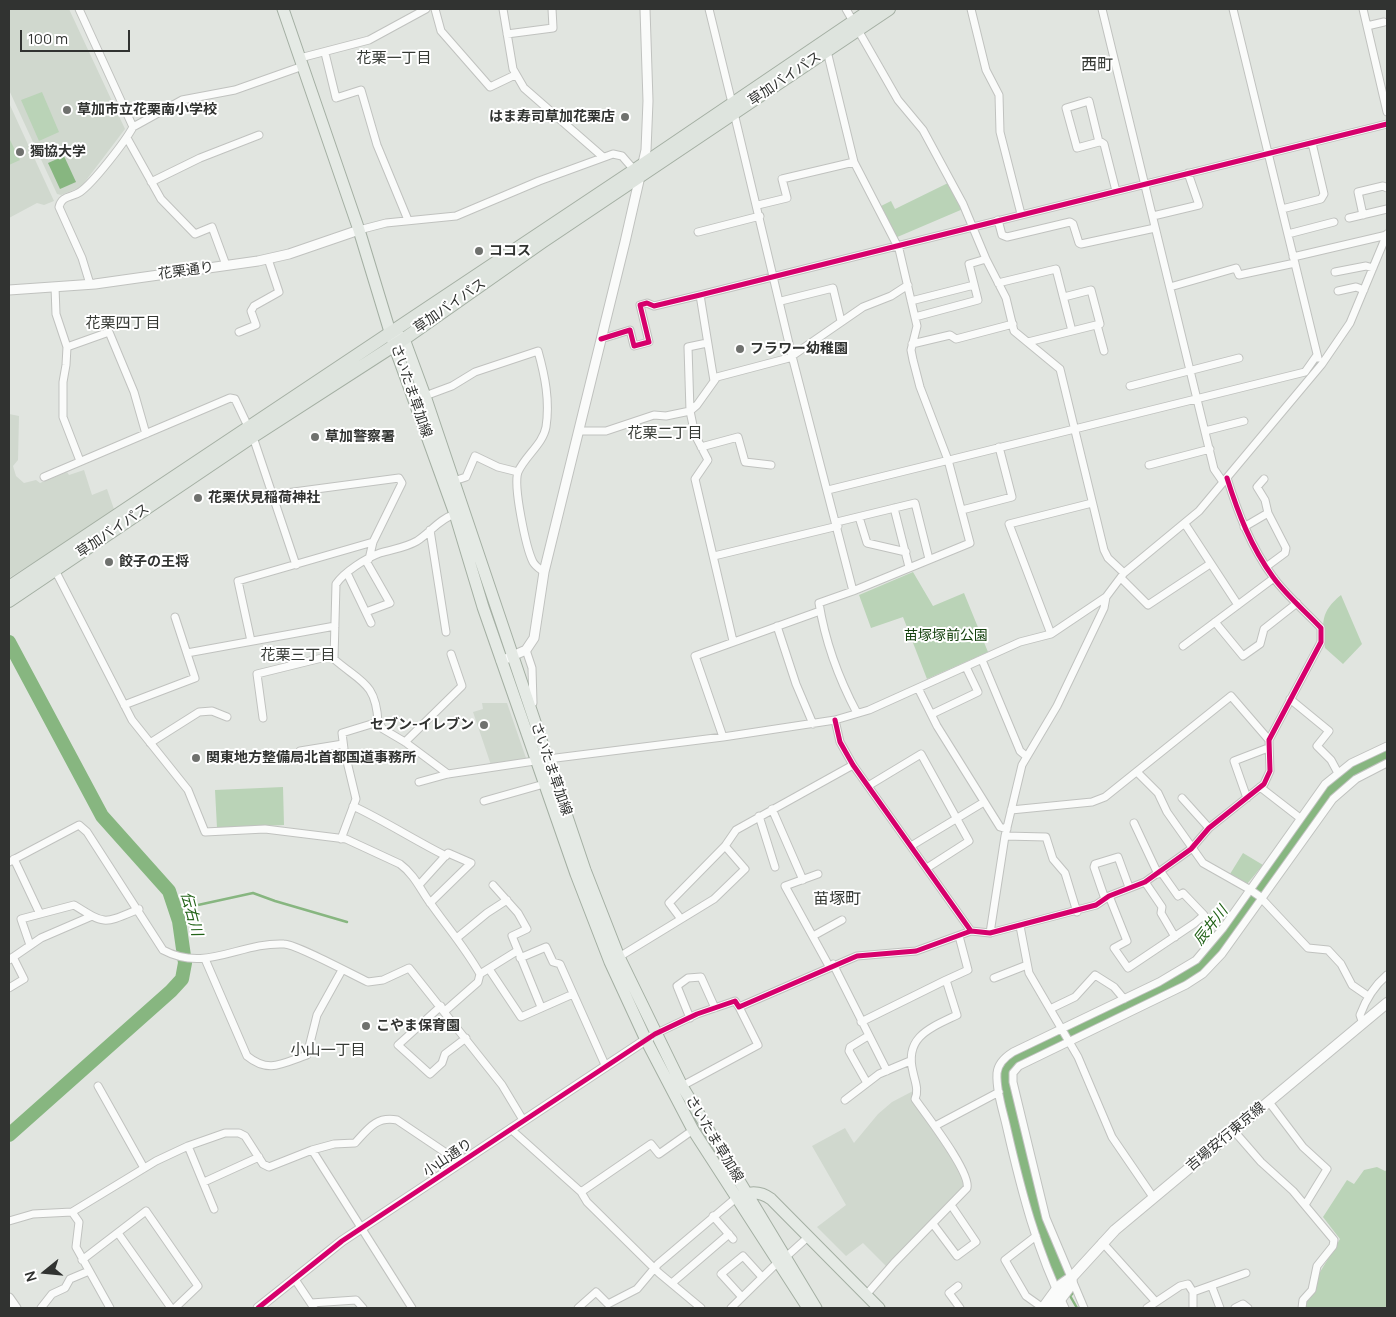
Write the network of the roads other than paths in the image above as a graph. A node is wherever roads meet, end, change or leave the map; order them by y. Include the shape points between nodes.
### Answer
1 (79, 9) edge
2 (283, 9) edge
3 (426, 9) edge
4 (435, 9) edge
5 (503, 9) edge
6 (552, 9) edge
7 (644, 9) edge
8 (709, 9) edge
9 (846, 9) edge
10 (872, 9) edge
11 (889, 9) edge
12 (971, 9) edge
13 (1102, 9) edge
14 (1235, 9) edge
15 (1363, 9) edge
16 (1384, 22) dead end
17 (855, 25) junction
18 (1366, 26) junction
19 (507, 34) junction
20 (827, 51) junction
21 (325, 53) junction
22 (301, 62) junction
23 (515, 75) junction
24 (733, 108) junction
25 (1387, 112) edge
26 (1387, 124) edge
27 (133, 127) junction
28 (259, 135) dead end
29 (127, 138) junction
30 (1099, 142) junction
31 (1312, 142) junction
32 (1267, 153) junction
33 (603, 157) junction
34 (854, 162) junction
35 (638, 171) junction
36 (1188, 173) junction
37 (151, 182) junction
38 (1145, 183) junction
39 (1387, 188) edge
40 (1116, 191) junction
41 (758, 205) junction
42 (1282, 209) junction
43 (1387, 209) edge
44 (1021, 214) junction
45 (1363, 215) junction
46 (760, 216) junction
47 (1153, 216) junction
48 (1349, 218) dead end
49 (408, 220) junction
50 (998, 220) junction
51 (1334, 222) dead end
52 (972, 227) junction
53 (1155, 228) junction
54 (359, 230) junction
55 (698, 232) dead end
56 (1288, 234) junction
57 (1387, 235) edge
58 (897, 246) junction
59 (268, 259) junction
60 (986, 259) junction
61 (1294, 260) junction
62 (226, 266) junction
63 (1373, 268) junction
64 (1335, 272) dead end
65 (775, 276) junction
66 (998, 283) junction
67 (90, 284) junction
68 (908, 285) junction
69 (974, 285) junction
70 (55, 287) junction
71 (1170, 287) junction
72 (9, 290) edge
73 (1364, 290) junction
74 (1338, 291) dead end
75 (700, 295) junction
76 (1064, 297) junction
77 (781, 301) junction
78 (912, 301) junction
79 (915, 317) junction
80 (841, 321) junction
81 (1013, 324) junction
82 (1098, 324) junction
83 (1072, 331) junction
84 (239, 332) dead end
85 (392, 332) junction
86 (601, 339) junction
87 (399, 342) junction
88 (1028, 342) junction
89 (707, 343) junction
90 (912, 344) junction
91 (67, 347) junction
92 (1104, 351) dead end
93 (1317, 355) junction
94 (792, 356) junction
95 (1240, 358) dead end
96 (1322, 364) junction
97 (1191, 371) junction
98 (714, 381) junction
99 (1130, 386) dead end
100 (425, 396) junction
101 (1197, 399) junction
102 (690, 411) junction
103 (1244, 421) dead end
104 (1074, 430) junction
105 (579, 431) junction
106 (1205, 431) junction
107 (250, 433) junction
108 (146, 434) junction
109 (701, 447) junction
110 (999, 447) junction
111 (1210, 449) junction
112 (948, 460) junction
113 (80, 461) junction
114 (771, 465) dead end
115 (1150, 465) dead end
116 (518, 472) junction
117 (44, 477) dead end
118 (1264, 479) dead end
119 (1225, 480) junction
120 (454, 481) junction
121 (828, 490) junction
122 (271, 494) junction
123 (1092, 503) junction
124 (894, 508) junction
125 (962, 510) junction
126 (1268, 513) junction
127 (455, 514) junction
128 (858, 517) junction
129 (837, 524) junction
130 (1185, 524) junction
131 (1244, 527) junction
132 (430, 530) junction
133 (372, 542) junction
134 (906, 552) junction
135 (714, 556) junction
136 (929, 558) junction
137 (368, 560) junction
138 (1210, 564) junction
139 (296, 565) junction
140 (1266, 566) junction
141 (910, 567) junction
142 (55, 570) junction
143 (544, 572) junction
144 (347, 573) junction
145 (1123, 575) junction
146 (1274, 578) junction
147 (9, 587) edge
148 (853, 591) junction
149 (1106, 598) junction
150 (9, 601) edge
151 (1297, 603) junction
152 (1238, 605) junction
153 (820, 611) junction
154 (366, 612) junction
155 (175, 617) dead end
156 (371, 622) dead end
157 (1215, 622) junction
158 (335, 626) junction
159 (776, 626) junction
160 (446, 632) dead end
161 (1051, 634) junction
162 (251, 641) junction
163 (733, 641) junction
164 (1183, 646) dead end
165 (526, 650) junction
166 (187, 653) junction
167 (451, 654) dead end
168 (334, 655) junction
169 (507, 659) junction
170 (982, 660) junction
171 (966, 667) junction
172 (918, 688) junction
173 (1290, 699) junction
174 (528, 705) junction
175 (124, 706) junction
176 (857, 713) junction
177 (932, 714) junction
178 (227, 717) dead end
179 (263, 718) dead end
180 (835, 720) junction
181 (378, 722) junction
182 (813, 724) junction
183 (723, 737) junction
184 (405, 742) junction
185 (150, 743) junction
186 (343, 744) junction
187 (1268, 744) junction
188 (1387, 746) edge
189 (300, 751) dead end
190 (1026, 756) junction
191 (548, 759) junction
192 (536, 761) junction
193 (1387, 763) edge
194 (853, 765) junction
195 (1137, 772) junction
196 (1338, 773) junction
197 (448, 774) junction
198 (419, 782) dead end
199 (544, 784) junction
200 (868, 786) junction
201 (1260, 787) junction
202 (1182, 798) dead end
203 (1247, 798) junction
204 (484, 801) dead end
205 (984, 802) junction
206 (354, 806) junction
207 (772, 809) junction
208 (1012, 810) junction
209 (759, 816) junction
210 (1300, 818) junction
211 (956, 819) junction
212 (1134, 823) dead end
213 (1208, 828) junction
214 (1006, 833) junction
215 (341, 839) junction
216 (725, 846) junction
217 (911, 846) junction
218 (1191, 848) junction
219 (446, 856) junction
220 (12, 860) edge
221 (775, 867) dead end
222 (927, 868) junction
223 (1159, 873) junction
224 (818, 874) dead end
225 (803, 880) junction
226 (1145, 882) junction
227 (419, 885) junction
228 (493, 885) dead end
229 (1129, 887) junction
230 (1249, 888) junction
231 (1107, 897) junction
232 (1262, 899) junction
233 (507, 900) junction
234 (430, 903) junction
235 (139, 908) junction
236 (1078, 912) junction
237 (40, 914) junction
238 (92, 916) junction
239 (681, 919) junction
240 (842, 920) dead end
241 (1020, 926) junction
242 (971, 931) junction
243 (990, 933) junction
244 (813, 936) junction
245 (959, 936) junction
246 (1175, 937) junction
247 (458, 938) junction
248 (30, 945) junction
249 (518, 954) junction
250 (11, 958) edge
251 (619, 958) junction
252 (205, 959) junction
253 (831, 965) junction
254 (1027, 965) junction
255 (489, 969) junction
256 (342, 970) junction
257 (480, 974) junction
258 (1387, 975) edge
259 (994, 978) dead end
260 (946, 980) junction
261 (9, 988) edge
262 (573, 994) junction
263 (1368, 996) junction
264 (1124, 999) junction
265 (1387, 1003) edge
266 (541, 1007) junction
267 (739, 1007) junction
268 (443, 1008) junction
269 (715, 1008) junction
270 (1050, 1009) junction
271 (690, 1018) junction
272 (861, 1022) junction
273 (1363, 1024) junction
274 (1061, 1029) junction
275 (868, 1036) junction
276 (651, 1037) junction
277 (466, 1038) junction
278 (1068, 1042) junction
279 (910, 1061) junction
280 (606, 1067) junction
281 (886, 1071) junction
282 (867, 1083) junction
283 (98, 1086) dead end
284 (682, 1086) junction
285 (999, 1092) junction
286 (845, 1100) dead end
287 (1269, 1102) junction
288 (523, 1120) junction
289 (935, 1126) junction
290 (511, 1128) junction
291 (693, 1130) junction
292 (1234, 1131) junction
293 (188, 1146) junction
294 (312, 1150) junction
295 (260, 1157) junction
296 (461, 1163) junction
297 (144, 1168) junction
298 (204, 1182) junction
299 (581, 1192) junction
300 (741, 1196) junction
301 (1153, 1197) junction
302 (951, 1205) junction
303 (1305, 1205) junction
304 (214, 1209) dead end
305 (72, 1212) junction
306 (713, 1216) junction
307 (9, 1221) edge
308 (933, 1224) junction
309 (362, 1228) junction
310 (118, 1233) junction
311 (1036, 1236) junction
312 (808, 1237) junction
313 (1102, 1242) junction
314 (782, 1259) junction
315 (82, 1260) junction
316 (655, 1269) junction
317 (89, 1271) junction
318 (1246, 1273) dead end
319 (762, 1277) junction
320 (294, 1278) junction
321 (672, 1283) junction
322 (958, 1286) dead end
323 (1212, 1287) junction
324 (1064, 1290) edge
325 (1193, 1292) junction
326 (866, 1295) junction
327 (741, 1296) junction
328 (9, 1298) edge
329 (1156, 1302) junction
330 (269, 1305) edge
331 (313, 1306) edge
332 (16, 1308) edge
333 (41, 1308) edge
334 (110, 1308) edge
335 (171, 1308) edge
336 (175, 1308) edge
337 (258, 1308) edge
338 (363, 1308) edge
339 (412, 1308) edge
340 (578, 1308) edge
341 (701, 1308) edge
342 (731, 1308) edge
343 (808, 1308) edge
344 (816, 1308) edge
345 (879, 1308) edge
346 (960, 1308) edge
347 (1043, 1308) edge
348 (1054, 1308) edge
349 (1084, 1308) edge
350 (1147, 1308) edge
351 (1192, 1308) edge
352 (1220, 1308) edge
353 (1235, 1308) edge
354 (1248, 1308) edge
355 (1302, 1308) edge

1 - 27 street
2 - 22 main road, さいたま草加線
3 - 21 street via 375,37
4 - 23 street via 441,31 490,87
5 - 19 street
6 - 19 street via 553,28
7 - 35 street via 648,101 646,150
8 - 24 street
9 - 17 street
10 - 17 highway, 草加バイパス
11 - 17 highway, 草加バイパス
12 - 44 street via 986,70 999,95 1000,132
13 - 38 street
14 - 32 street
15 - 18 street
16 - 18 street
17 - 20 highway, 草加バイパス
17 - 24 highway, 草加バイパス
17 - 52 street via 898,100 923,130 964,204
18 - 25 street
19 - 23 street
20 - 24 highway, 草加バイパス
20 - 34 street
21 - 22 street via 313,53
21 - 49 street via 336,98 361,90 377,145
22 - 27 street via 235,90 182,100
22 - 54 main road, さいたま草加線
23 - 33 street via 535,99
24 - 35 highway, 草加バイパス
24 - 41 street
26 - 31 street
27 - 29 street
28 - 37 street
29 - 37 street
29 - 67 street via 80,192 62,198 59,207
30 - 30 street via 1089,101 1066,108 1077,148
30 - 40 street via 1104,144
31 - 32 street
31 - 42 street via 1324,194 1321,199
32 - 36 street
32 - 42 street
33 - 35 street via 622,156
33 - 49 street via 456,216
34 - 41 street via 782,179 787,198
34 - 58 street
35 - 85 highway, 草加バイパス
35 - 86 street
35 - 87 highway, 草加バイパス
36 - 38 street
36 - 47 street via 1199,205
37 - 62 street via 161,198 195,234 212,227
38 - 40 street
38 - 47 street
39 - 45 street via 1383,186 1358,192
40 - 44 street
41 - 46 street
42 - 56 street
43 - 45 street
44 - 50 street
45 - 48 street
46 - 55 street
46 - 65 street
47 - 53 street
49 - 54 street
50 - 52 street
50 - 53 street via 1002,235 1007,238 1070,222 1074,224 1081,244
51 - 56 street
52 - 58 street
52 - 60 street
53 - 71 street
54 - 59 street, 花栗通り
54 - 85 main road, さいたま草加線
56 - 61 street
57 - 61 street
57 - 63 street
58 - 65 street
58 - 68 street
59 - 62 street, 花栗通り
59 - 84 street via 279,292 254,306 251,311 256,326
60 - 66 street
60 - 69 street via 969,264
61 - 71 street via 1239,275 1236,268
61 - 93 street
62 - 67 street, 花栗通り
63 - 64 street via 1366,266
63 - 73 street
65 - 75 street
65 - 77 street
66 - 76 street via 1056,269
66 - 81 street
67 - 70 street, 花栗通り
68 - 78 street
68 - 80 street
69 - 78 street
69 - 79 street via 978,300
70 - 72 street, 花栗通り
70 - 91 street via 56,314
71 - 97 street
73 - 74 street via 1356,287
73 - 96 street via 1350,323
75 - 86 street via 654,306 640,305 649,342 634,346 630,330
75 - 89 street
76 - 82 street via 1091,290
76 - 83 street
77 - 80 street via 832,288
77 - 94 street
78 - 79 street
79 - 90 street via 917,326
80 - 94 street
81 - 88 street via 1014,331
81 - 90 street via 956,339 950,335
82 - 83 street
82 - 92 street
83 - 88 street
85 - 87 main road, さいたま草加線
85 - 107 highway, 草加バイパス
86 - 105 street
87 - 100 main road, さいたま草加線
87 - 107 highway, 草加バイパス
87 - 127 main road, さいたま草加線
88 - 104 street via 1060,369
89 - 98 street
89 - 102 street via 688,347
90 - 112 street via 920,387
91 - 108 street via 109,332 134,392
91 - 113 street via 62,382 63,417
93 - 96 street
93 - 101 street via 1305,372
94 - 98 street via 717,377
94 - 121 street
95 - 97 street
96 - 119 street
97 - 99 street
97 - 101 street
98 - 102 street
100 - 116 street via 452,386 475,372 538,351 547,391 545,431
100 - 120 main road, さいたま草加線
101 - 104 street
101 - 106 street
102 - 105 street via 654,415 606,431
102 - 109 street
103 - 106 street
104 - 110 street
104 - 123 street
105 - 143 street
106 - 111 street
107 - 108 street via 235,399 230,398
107 - 122 street
107 - 142 highway, 草加バイパス
107 - 147 highway, 草加バイパス
108 - 113 street
109 - 114 street via 738,437 745,462
109 - 135 street via 708,460 695,480
110 - 112 street
110 - 125 street via 1012,497
111 - 115 street
111 - 119 street via 1214,469
112 - 121 street
112 - 125 street
113 - 117 street
116 - 120 street via 475,456 466,477
116 - 143 street via 525,536 533,561
118 - 126 street via 1257,487 1266,500
119 - 130 street
119 - 131 street
120 - 169 main road, さいたま草加線
121 - 129 street
122 - 133 street via 399,478 402,483
122 - 139 street
123 - 145 street via 1104,550
123 - 161 street via 1009,524
124 - 128 street
124 - 134 street
124 - 136 street via 915,503
125 - 136 street via 970,543
126 - 131 street
126 - 140 street via 1286,548
127 - 132 street
127 - 169 main road, さいたま草加線
128 - 129 street
128 - 134 street via 867,543
129 - 135 street
129 - 148 street
130 - 138 street
130 - 145 street
131 - 140 street
132 - 137 street via 407,546
132 - 160 street
133 - 137 street
133 - 139 street
134 - 141 street
135 - 163 street
136 - 141 street
137 - 144 street
137 - 154 street via 390,602
138 - 145 street via 1148,605
138 - 152 street
139 - 162 street via 238,581
140 - 146 street
141 - 148 street
142 - 150 highway, 草加バイパス
142 - 175 street
143 - 165 street via 534,638
144 - 154 street
144 - 158 street via 336,584
145 - 149 street
146 - 151 street
146 - 152 street
148 - 153 street via 819,603
149 - 161 street
149 - 190 street via 1066,688
151 - 157 street via 1264,629 1260,644 1243,656
151 - 173 street via 1321,628 1321,642
152 - 157 street
153 - 159 street
153 - 176 street via 827,640
154 - 156 street
155 - 166 street
157 - 164 street
158 - 162 street
158 - 168 street
159 - 163 street
159 - 182 street
161 - 170 street via 1020,642
162 - 166 street
163 - 183 street via 694,656
165 - 169 street
165 - 174 street via 532,668 533,703
166 - 175 street via 195,678
167 - 184 street via 462,686
168 - 179 street via 257,674
168 - 181 street via 342,666 361,678 377,703
169 - 174 main road, さいたま草加線
169 - 192 main road, さいたま草加線
170 - 171 street
170 - 190 street via 1020,751
171 - 172 street
171 - 177 street via 978,692
172 - 176 street
172 - 177 street
173 - 187 street
173 - 196 street via 1329,731 1317,746
174 - 191 main road, さいたま草加線
175 - 185 street
176 - 180 street
177 - 205 street
178 - 185 street via 212,711 199,712
180 - 182 street
180 - 194 street via 840,742
181 - 184 street via 383,729
181 - 186 street via 342,733
182 - 183 street
183 - 191 street
184 - 197 street
185 - 215 street via 188,790 205,832 265,829
186 - 189 street
186 - 206 street via 355,790
187 - 195 street via 1232,696
187 - 201 street via 1270,771
187 - 203 street via 1234,761
188 - 196 street
190 - 208 street
191 - 192 street
191 - 251 main road, さいたま草加線 via 584,870
192 - 197 street
192 - 199 main road, さいたま草加線
193 - 232 street via 1356,779 1333,799
194 - 200 street
194 - 207 street
195 - 208 street via 1105,797 1092,802
195 - 218 street via 1158,793
196 - 210 street via 1325,784
197 - 198 street
199 - 204 street
199 - 276 main road, さいたま草加線 via 594,925
200 - 211 street via 921,754
200 - 217 street
201 - 203 street
201 - 210 street
202 - 213 street
203 - 213 street
205 - 211 street
205 - 214 street
206 - 215 street
206 - 219 street
207 - 209 street
207 - 225 street
208 - 214 street
209 - 216 street via 736,830
209 - 221 street via 767,852
210 - 230 street
211 - 217 street
211 - 222 street via 969,841
212 - 223 street
213 - 218 street
214 - 236 street via 1046,836 1053,859 1065,873
214 - 243 street
215 - 227 street via 400,864
216 - 239 street via 670,903
216 - 239 street via 745,869 714,899
217 - 222 street
218 - 223 street
218 - 230 street via 1203,863
219 - 227 street
219 - 234 street via 448,853 471,863
220 - 235 street via 79,824
220 - 237 street
222 - 242 street
223 - 226 street
223 - 246 street via 1178,896 1182,893 1204,915
224 - 225 street
225 - 244 street via 785,886
226 - 229 street
226 - 246 street via 1162,907 1161,913
227 - 234 street
228 - 233 street
229 - 231 street
229 - 231 street via 1118,857 1095,864
230 - 232 street
230 - 264 street via 1196,960
231 - 236 street
231 - 246 street via 1127,941 1114,948 1128,968
232 - 263 street via 1308,948 1321,948 1334,955 1348,979
232 - 278 street via 1222,954 1195,980
233 - 247 street
233 - 249 street via 526,930 512,936
234 - 247 street
235 - 238 street via 114,919 99,921
235 - 252 street via 163,950 178,957
236 - 241 street
237 - 238 street via 74,905
237 - 248 street via 20,919
238 - 248 street
239 - 251 street
240 - 244 street
241 - 243 street
241 - 254 street
242 - 243 street
242 - 245 street
244 - 253 street
245 - 253 street via 916,951 857,956
245 - 260 street via 968,970
247 - 257 street
248 - 250 street
249 - 255 street
249 - 262 street via 546,947 553,962 560,964
249 - 266 street
250 - 261 street via 24,978
251 - 276 main road, さいたま草加線
252 - 256 street via 270,944 286,944
252 - 256 street via 247,1056 258,1065 270,1066 308,1055 317,1015
253 - 267 street
253 - 272 street
254 - 259 street
254 - 270 street
255 - 257 street
255 - 266 street via 521,1017
256 - 268 street via 368,982 383,980 409,968
257 - 268 street via 478,982
258 - 263 street
260 - 272 street
260 - 279 street via 957,1015 917,1038
262 - 266 street
262 - 280 street
263 - 273 street via 1360,1015
264 - 270 street via 1114,987 1095,975 1075,997
264 - 274 street
265 - 273 main road, 吉場安行東京線
267 - 269 street via 736,1001
267 - 284 street via 758,1045
268 - 277 street
268 - 277 street via 398,1045 430,1074 442,1063 445,1054
269 - 271 street
269 - 271 street via 700,977 688,978 677,986
270 - 274 street
271 - 276 street
272 - 275 street
273 - 287 main road, 吉場安行東京線
274 - 278 street
274 - 285 street via 1006,1056 997,1071
275 - 281 street
275 - 282 street via 850,1047 849,1051
276 - 280 street, 小山通り
276 - 284 main road, さいたま草加線
276 - 291 main road, さいたま草加線
277 - 288 street via 502,1085
278 - 301 street via 1078,1057 1112,1136
278 - 324 street via 1019,1066 1013,1076 1041,1200 1061,1257
279 - 281 street
279 - 289 street via 918,1092 915,1099
280 - 288 street, 小山通り
281 - 282 street
282 - 286 street
283 - 297 street
284 - 300 main road, さいたま草加線
285 - 289 street
285 - 311 street via 1019,1180
287 - 292 main road, 吉場安行東京線
287 - 303 street via 1303,1147 1328,1170
288 - 290 street, 小山通り
289 - 302 street via 968,1183
290 - 296 street, 小山通り
290 - 299 street
291 - 299 street via 659,1154 651,1144
291 - 300 main road, さいたま草加線
292 - 301 main road, 吉場安行東京線
292 - 303 street
293 - 295 street via 225,1133 239,1133 245,1136
293 - 297 street
293 - 298 street
294 - 295 street via 269,1167
294 - 296 street via 354,1143 376,1121 390,1119 397,1120
294 - 309 street
295 - 298 street
296 - 309 street, 小山通り
297 - 305 street
298 - 304 street
299 - 316 street via 587,1202
300 - 306 street
300 - 312 main road, さいたま草加線 via 765,1194
300 - 314 main road, さいたま草加線
301 - 313 main road, 吉場安行東京線
302 - 308 street
302 - 308 street via 976,1242 957,1256
303 - 355 street via 1334,1240 1317,1266 1312,1290 1303,1300
305 - 307 street via 33,1214
305 - 315 street via 78,1222 76,1247
306 - 316 street
306 - 321 street via 731,1237
308 - 326 street
309 - 320 street, 小山通り
309 - 339 street
310 - 315 street
310 - 335 street
310 - 336 street via 146,1210 198,1286
311 - 324 street
311 - 347 street via 1004,1260 1026,1296
312 - 314 street
312 - 326 main road, さいたま草加線
313 - 324 main road, 吉場安行東京線
313 - 329 street
314 - 319 street
314 - 343 main road, さいたま草加線
314 - 344 main road, さいたま草加線
315 - 317 street
316 - 321 street
316 - 340 street via 637,1289 608,1304 596,1292
317 - 333 street via 70,1279 65,1288 52,1294
317 - 334 street
318 - 323 street
319 - 327 street
319 - 327 street via 743,1256 721,1274
320 - 330 street, 小山通り
320 - 331 street
321 - 341 street
322 - 346 street via 949,1293
323 - 325 street
323 - 352 street
324 - 347 main road, 吉場安行東京線
324 - 348 main road, 吉場安行東京線
324 - 349 street
325 - 329 street via 1188,1284 1180,1286
325 - 351 street
326 - 345 main road, さいたま草加線
327 - 342 street
328 - 332 street
329 - 350 street
330 - 337 street, 小山通り
331 - 338 street via 356,1300
353 - 354 street via 1242,1304

